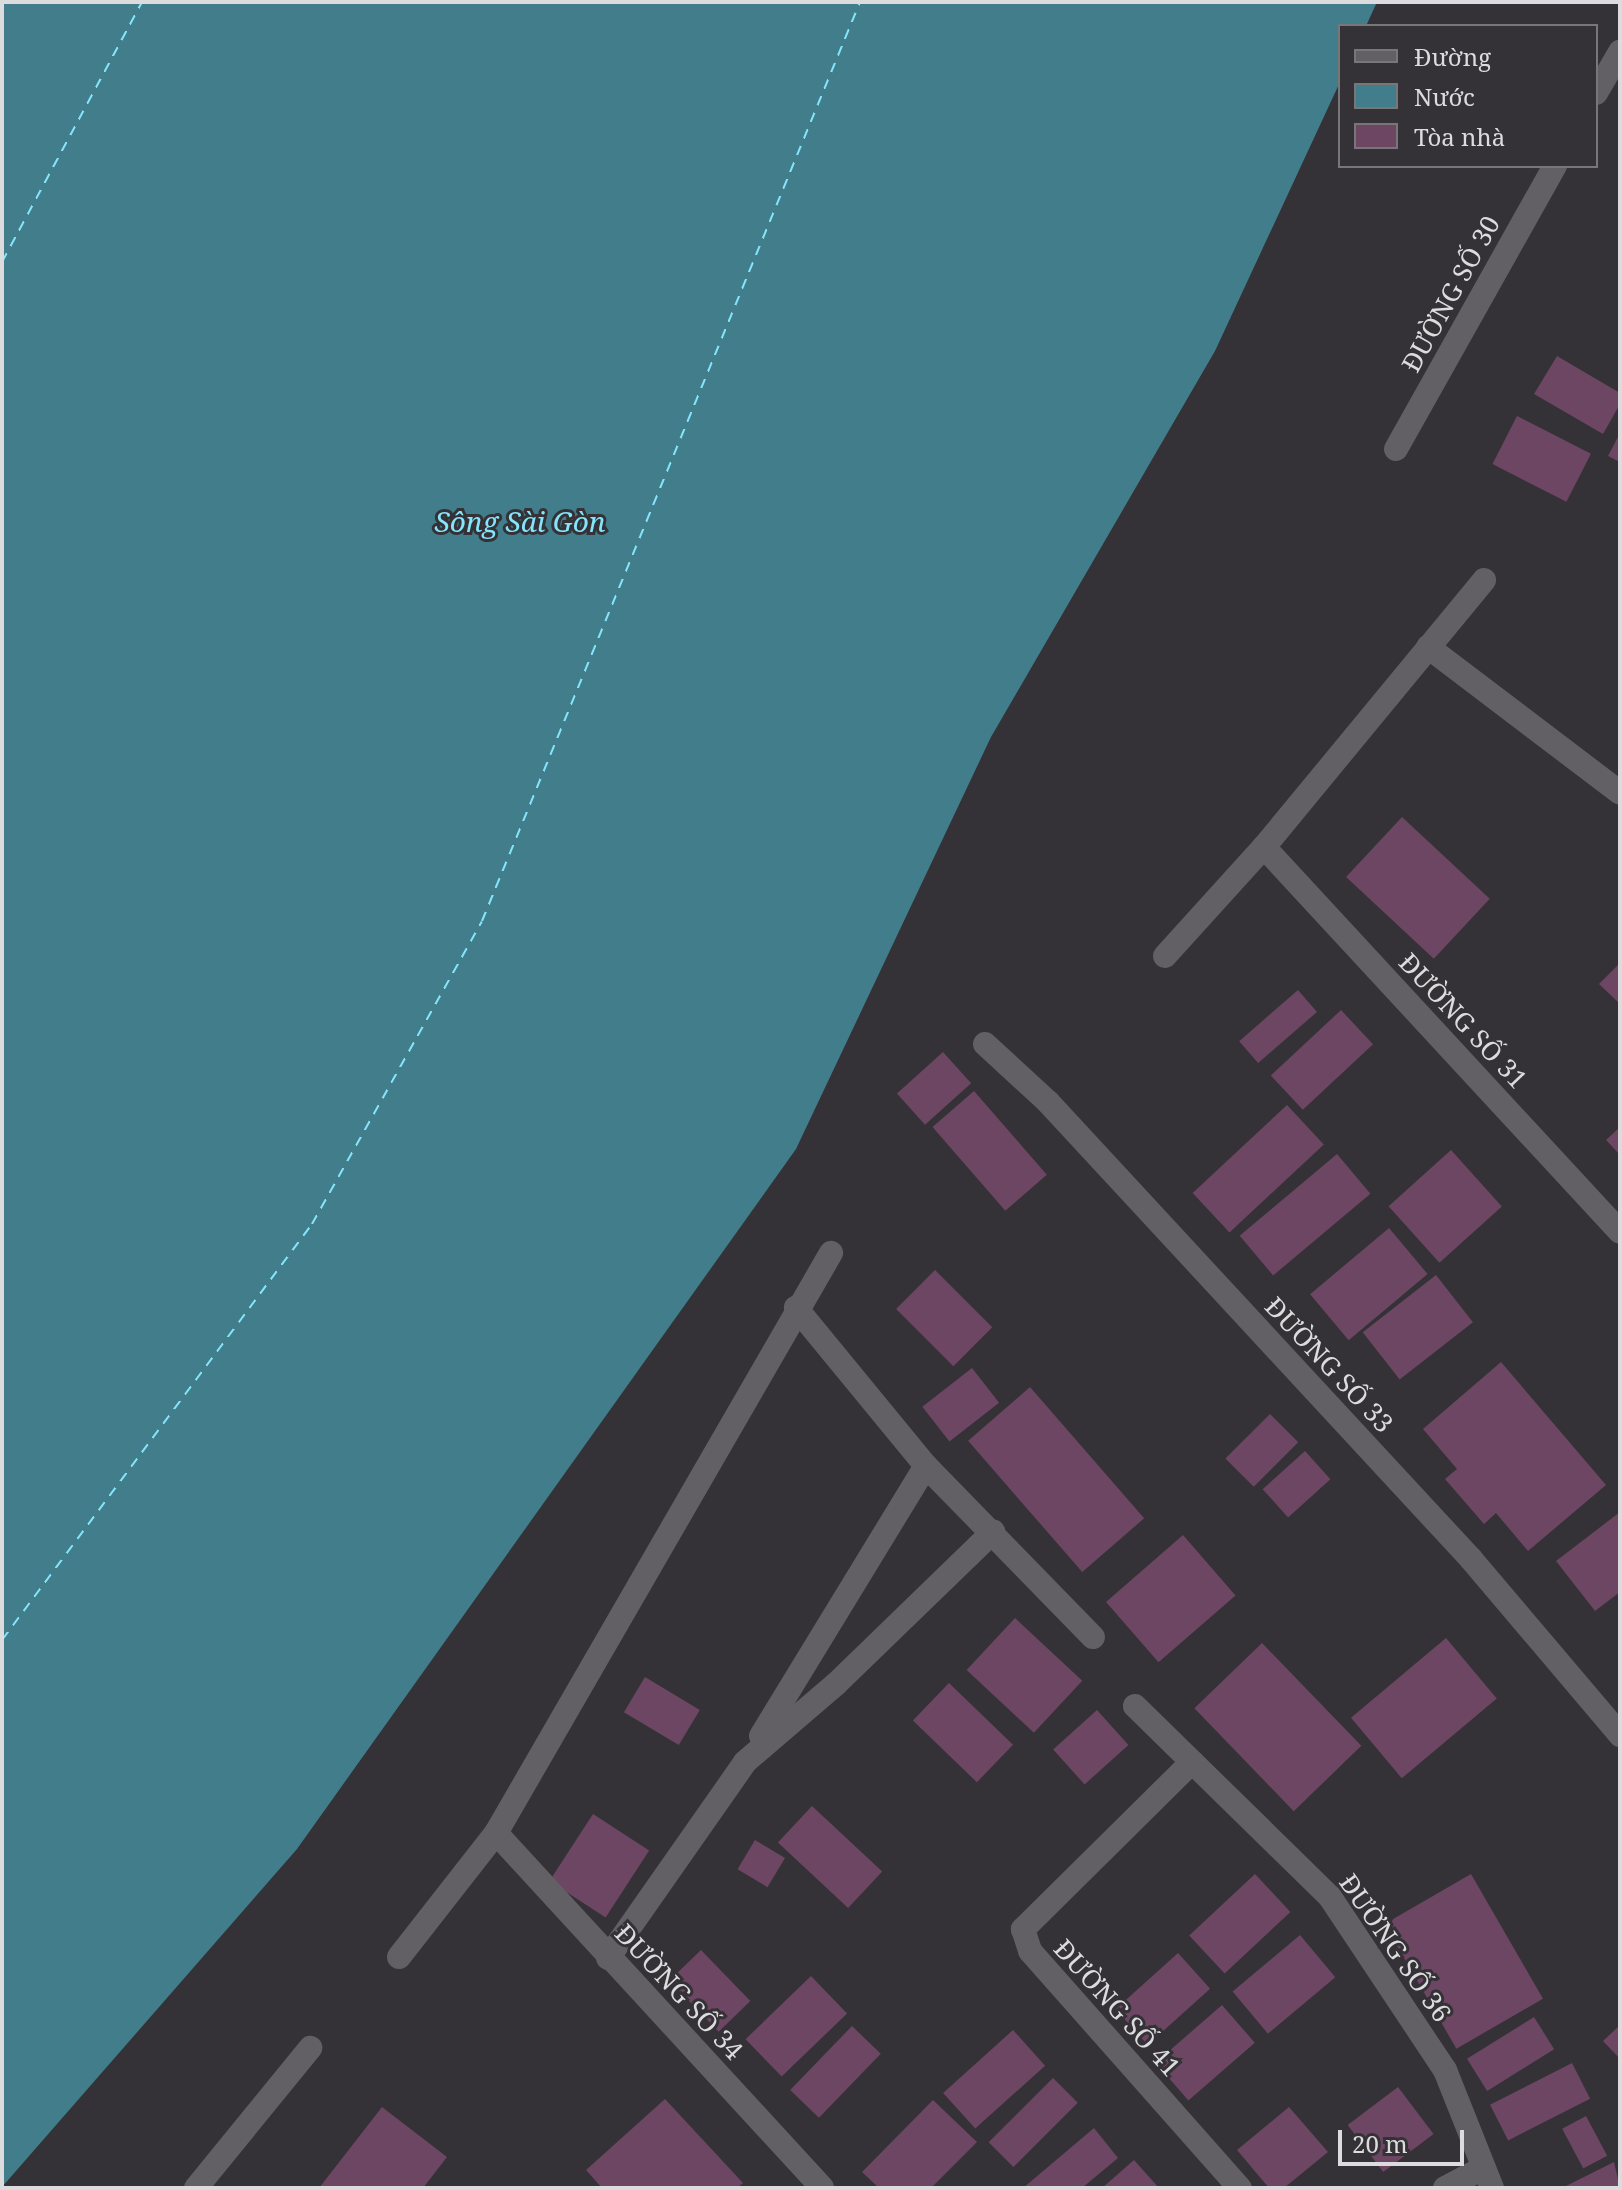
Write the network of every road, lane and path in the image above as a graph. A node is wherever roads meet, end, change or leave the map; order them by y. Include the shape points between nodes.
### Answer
1 (1554, 168) edge
2 (1396, 449) dead end
3 (1484, 580) dead end
4 (1428, 647) junction
5 (1620, 793) edge
6 (1264, 847) junction
7 (1165, 956) dead end
8 (985, 1044) dead end
9 (1620, 1232) edge
10 (831, 1253) dead end
11 (796, 1308) junction
12 (926, 1466) junction
13 (993, 1532) junction
14 (1093, 1637) dead end
15 (1135, 1706) dead end
16 (1620, 1735) edge
17 (745, 1762) junction
18 (1192, 1762) junction
19 (496, 1833) junction
20 (399, 1957) dead end
21 (608, 1958) junction
22 (310, 2048) dead end
23 (1487, 2178) edge
24 (196, 2188) edge
25 (822, 2188) edge
26 (1240, 2188) edge
27 (1445, 2188) edge

1 - 2 street, ĐƯỜNG SỐ 30
3 - 4 street
4 - 5 street
4 - 6 street
6 - 7 street
6 - 9 street, ĐƯỜNG SỐ 31
8 - 16 street, ĐƯỜNG SỐ 33 via 1059,1114 1471,1559
10 - 11 street
11 - 12 street
11 - 19 street
12 - 13 street
12 - 17 street
13 - 14 street
13 - 17 street via 836,1684
15 - 18 street, ĐƯỜNG SỐ 36
17 - 21 street
18 - 23 street, ĐƯỜNG SỐ 36 via 1330,1897 1445,2070
18 - 26 street, ĐƯỜNG SỐ 41 via 1023,1929 1030,1951
19 - 20 street
19 - 21 street, ĐƯỜNG SỐ 34
21 - 25 street, ĐƯỜNG SỐ 34
22 - 24 street
23 - 27 street

